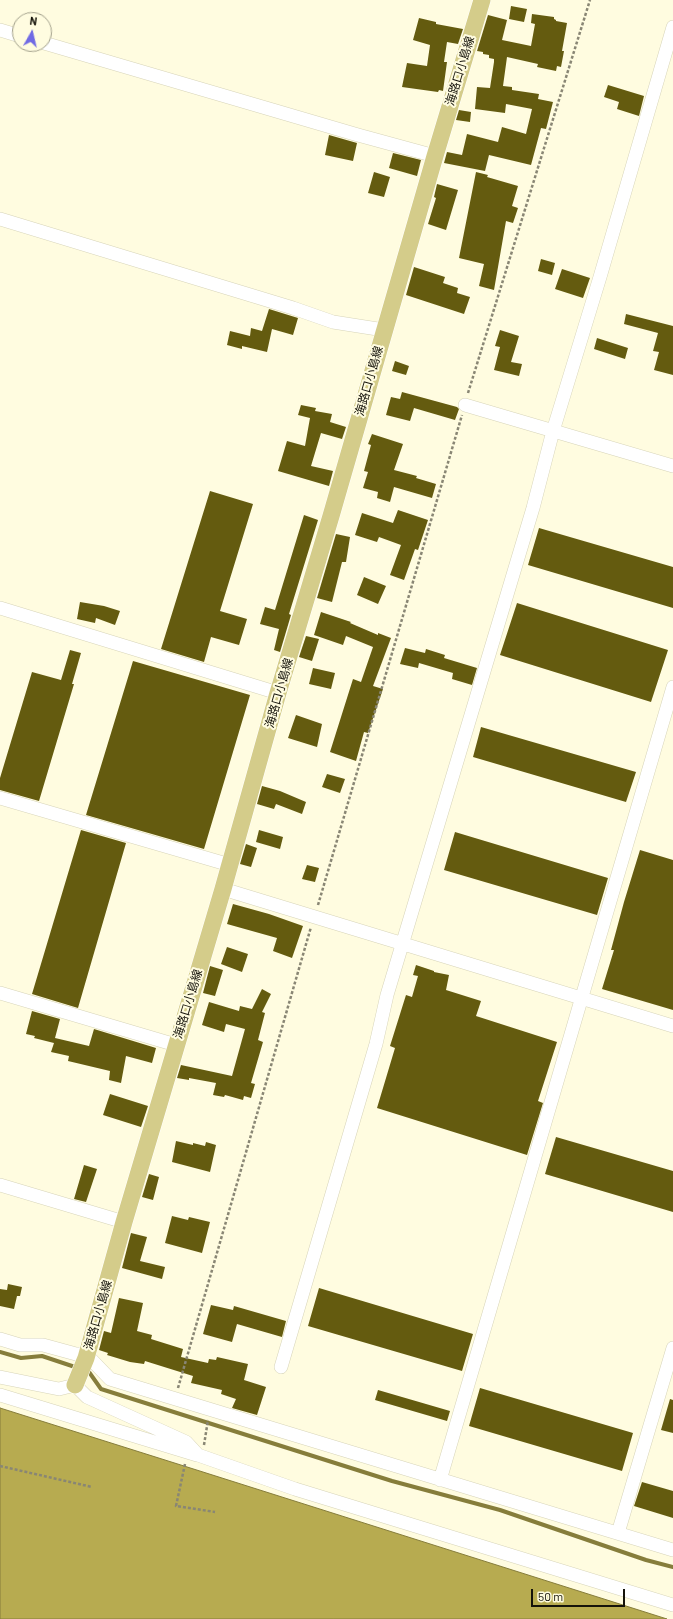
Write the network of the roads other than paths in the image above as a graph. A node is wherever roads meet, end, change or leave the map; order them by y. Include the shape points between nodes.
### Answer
1 (482, 0) edge
2 (673, 27) edge
3 (0, 30) edge
4 (12, 34) edge
5 (52, 45) edge
6 (435, 156) junction
7 (0, 219) edge
8 (384, 330) junction
9 (465, 405) road end
10 (553, 431) junction
11 (673, 466) edge
12 (0, 608) edge
13 (673, 687) edge
14 (278, 693) junction
15 (0, 798) edge
16 (230, 865) junction
17 (223, 889) junction
18 (402, 943) junction
19 (0, 993) edge
20 (582, 998) junction
21 (673, 1026) edge
22 (176, 1045) junction
23 (0, 1185) edge
24 (124, 1222) junction
25 (0, 1339) edge
26 (673, 1348) edge
27 (82, 1367) junction
28 (281, 1367) dead end
29 (0, 1377) edge
30 (0, 1395) edge
31 (200, 1456) junction
32 (440, 1480) junction
33 (618, 1533) junction
34 (673, 1550) edge
35 (673, 1605) edge

1 - 6 main road, 海路口小島線
2 - 10 street
3 - 4 street
5 - 6 street
6 - 8 main road, 海路口小島線
7 - 8 street via 333,322
8 - 14 main road, 海路口小島線
9 - 10 street
10 - 11 street
10 - 18 street via 533,508
12 - 14 street
13 - 20 street
14 - 16 main road, 海路口小島線
15 - 16 street
16 - 17 main road, 海路口小島線
17 - 18 street
17 - 22 main road, 海路口小島線
18 - 20 street
18 - 28 street via 376,1044
19 - 22 street
20 - 21 street
20 - 32 street
22 - 24 main road, 海路口小島線
23 - 24 street
24 - 27 main road, 海路口小島線
25 - 27 street via 20,1345 43,1345 76,1354
26 - 33 street
27 - 29 street via 59,1389
27 - 31 street via 87,1397 186,1442
27 - 32 street via 110,1379
30 - 31 street
31 - 35 street via 295,1489
32 - 33 street
33 - 34 street

